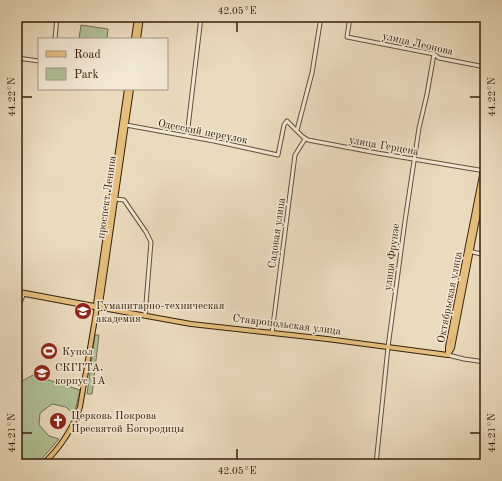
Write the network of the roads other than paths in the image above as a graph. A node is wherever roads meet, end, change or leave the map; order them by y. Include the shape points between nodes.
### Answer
1 (57, 17) edge
2 (137, 17) edge
3 (141, 17) edge
4 (201, 17) edge
5 (321, 17) edge
6 (350, 17) edge
7 (55, 38) edge
8 (134, 38) edge
9 (138, 38) edge
10 (434, 54) junction
11 (17, 58) edge
12 (38, 61) edge
13 (485, 67) edge
14 (127, 90) edge
15 (130, 90) edge
16 (126, 125) junction
17 (297, 130) junction
18 (187, 136) junction
19 (305, 139) junction
20 (414, 159) junction
21 (485, 160) edge
22 (484, 171) edge
23 (485, 177) edge
24 (115, 199) junction
25 (469, 251) junction
26 (485, 255) edge
27 (17, 292) edge
28 (24, 293) junction
29 (97, 307) junction
30 (17, 310) edge
31 (145, 316) junction
32 (272, 333) junction
33 (388, 347) junction
34 (448, 355) junction
35 (485, 362) edge
36 (17, 366) edge
37 (17, 389) edge
38 (17, 462) edge
39 (32, 464) edge
40 (42, 464) edge
41 (376, 464) edge

1 - 7 street
2 - 8 main road
3 - 9 main road
4 - 18 street
5 - 17 street via 312,72
6 - 10 street, улица Леонова via 347,37
10 - 13 street, улица Леонова via 439,58
10 - 20 street, улица Фрунзе
11 - 12 street
14 - 29 main road, проспект Ленина
15 - 16 main road, проспект Ленина
16 - 18 street, Одесский переулок
16 - 24 main road, проспект Ленина
17 - 18 street, Одесский переулок via 287,121 278,155
17 - 19 street
19 - 20 street, улица Герцена
19 - 32 street, Садовая улица via 295,155
20 - 22 street, улица Герцена
20 - 33 street, улица Фрунзе
21 - 22 main road, Октябрьская улица
22 - 25 main road, Октябрьская улица
23 - 25 main road, Октябрьская улица
24 - 29 main road, проспект Ленина via 100,304
24 - 31 street via 124,200 150,242
25 - 26 street
25 - 34 main road, Октябрьская улица
27 - 28 highway, Ставропольская улица
28 - 29 highway, Ставропольская улица
28 - 30 street
29 - 31 main road, Ставропольская улица
29 - 40 main road, проспект Ленина via 78,413 64,438
31 - 32 main road, Ставропольская улица
32 - 33 main road, Ставропольская улица
33 - 34 main road, Ставропольская улица
33 - 41 street, улица Фрунзе
34 - 35 street, Ставропольская улица
36 - 37 street via 21,375
38 - 39 street

